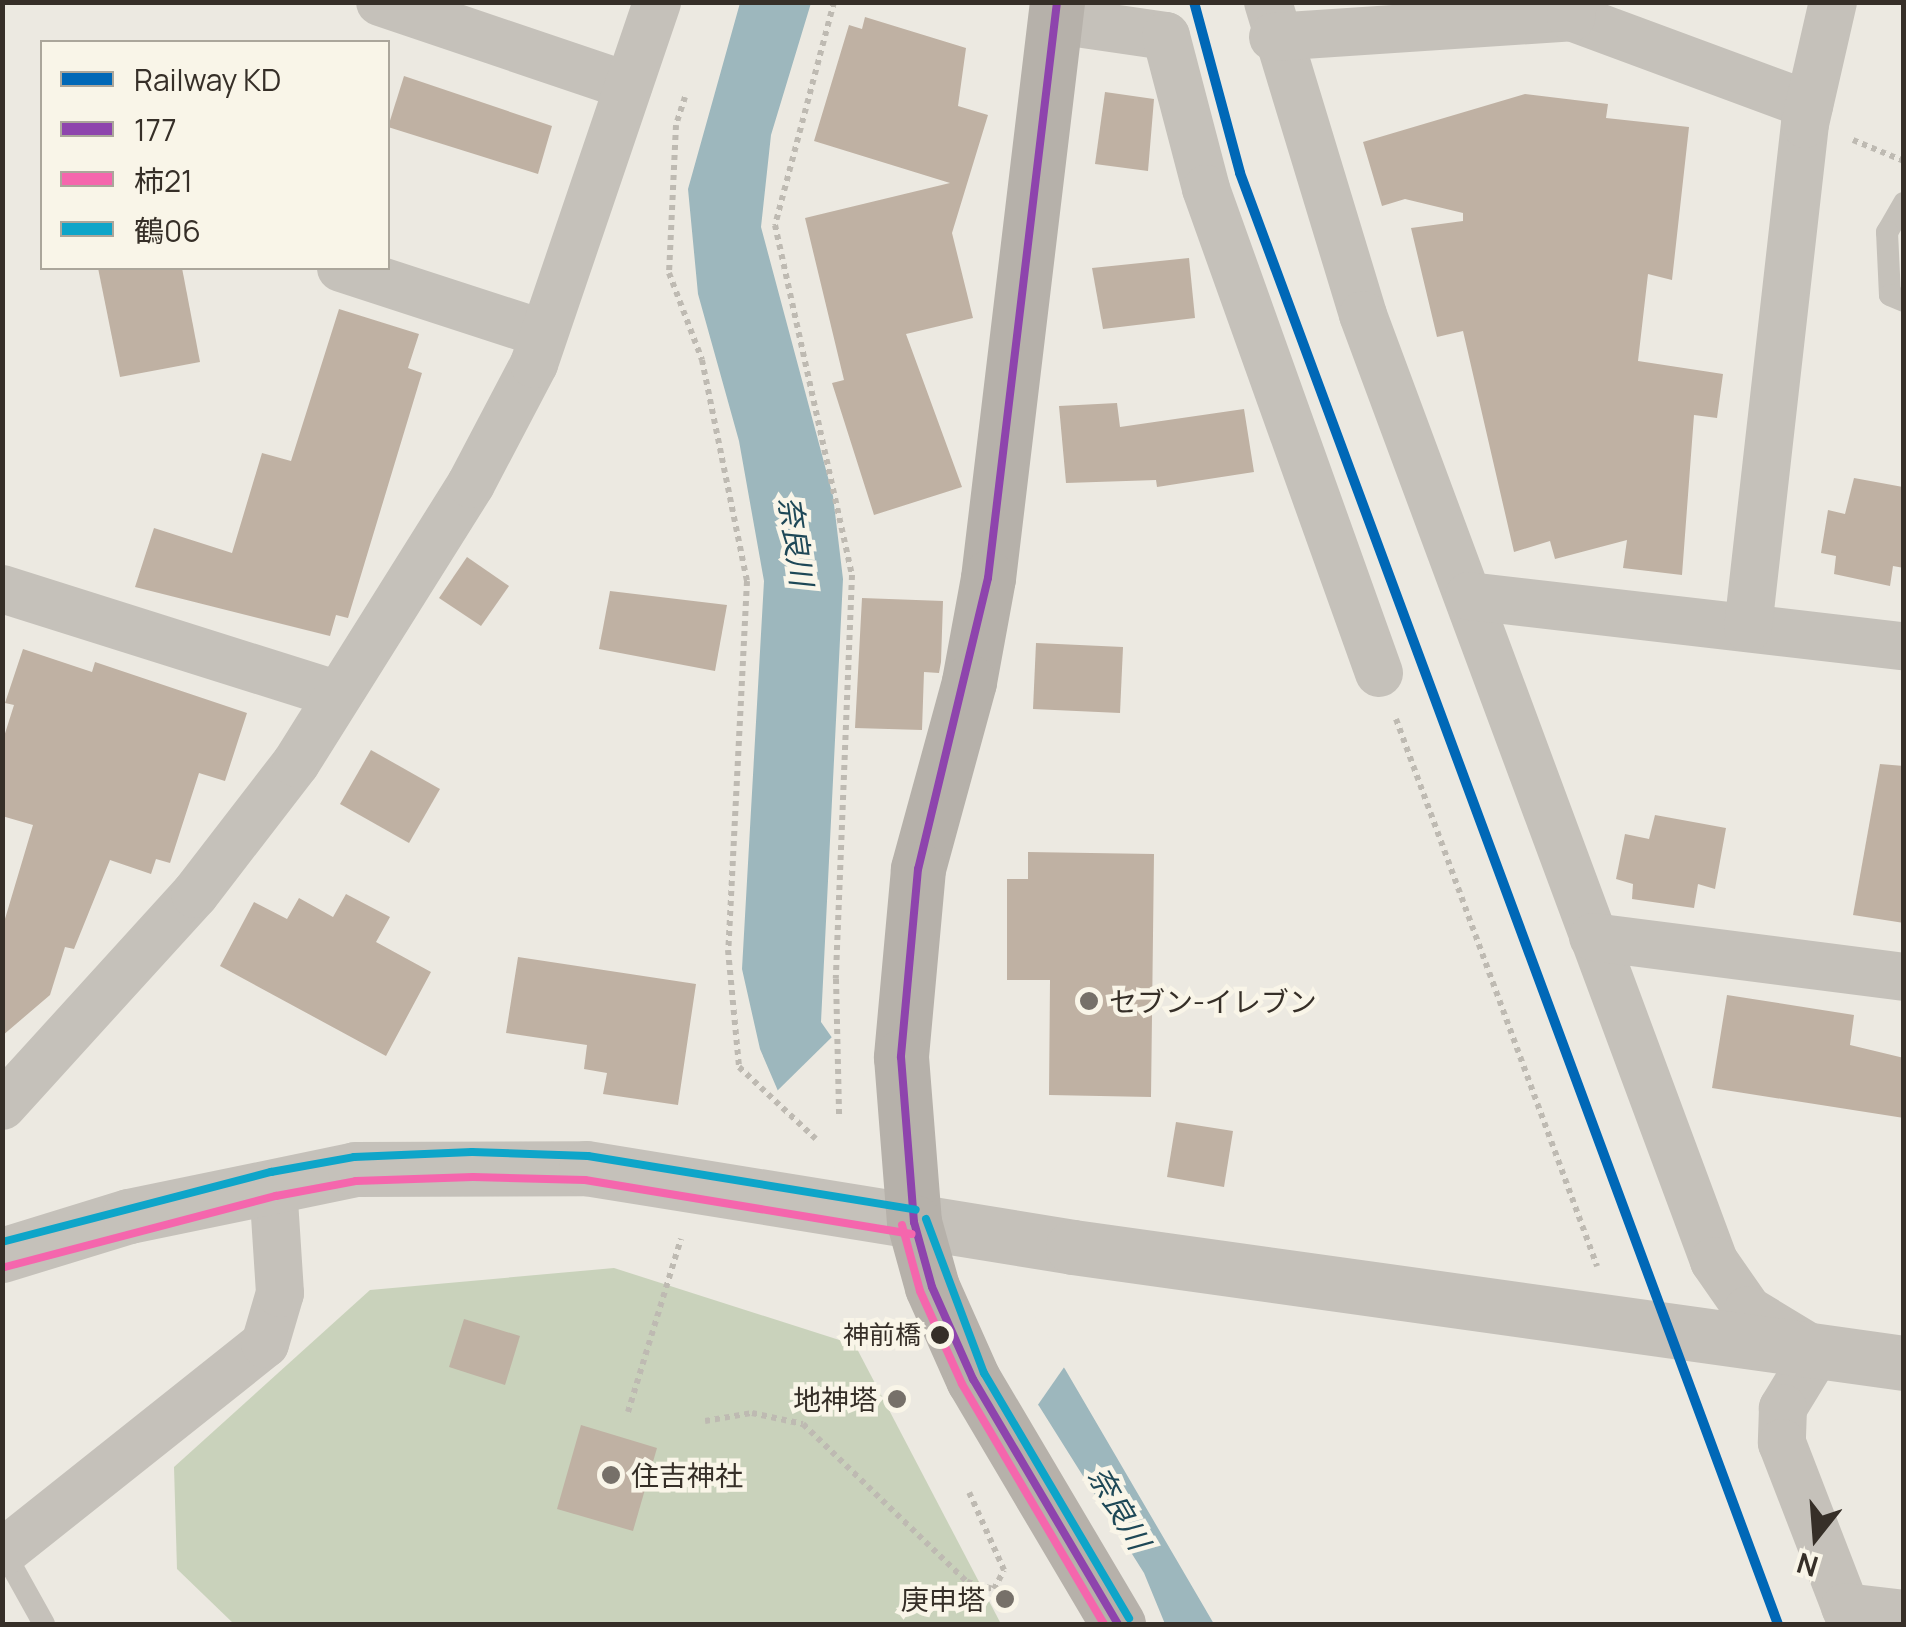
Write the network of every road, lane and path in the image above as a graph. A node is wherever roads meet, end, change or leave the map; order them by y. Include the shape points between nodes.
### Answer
1 (380, 2) edge
2 (657, 2) edge
3 (834, 2) edge
4 (1834, 2) edge
5 (1053, 9) edge
6 (1572, 10) edge
7 (1271, 20) edge
8 (628, 86) junction
9 (687, 90) dead end
10 (1809, 104) junction
11 (1878, 149) dead end
12 (1904, 161) edge
13 (1904, 204) edge
14 (348, 270) edge
15 (1904, 302) edge
16 (544, 334) junction
17 (2, 589) edge
18 (1469, 596) junction
19 (1748, 628) junction
20 (1904, 646) edge
21 (1379, 673) joint
22 (335, 694) junction
23 (1593, 937) junction
24 (1904, 977) edge
25 (2, 1106) edge
26 (839, 1114) dead end
27 (816, 1140) dead end
28 (273, 1184) junction
29 (914, 1222) junction
30 (684, 1228) dead end
31 (2, 1255) edge
32 (1601, 1277) dead end
33 (1817, 1352) junction
34 (1904, 1363) edge
35 (628, 1412) dead end
36 (705, 1422) dead end
37 (962, 1478) dead end
38 (3, 1553) edge
39 (1904, 1614) edge
40 (1849, 1616) edge
41 (44, 1624) edge
42 (1118, 1624) edge

1 - 8 street
2 - 8 street
3 - 26 path via 775,226 852,575 836,979
4 - 10 street
5 - 21 street via 1166,36 1213,208
5 - 29 main road via 988,578 969,682 918,869 906,960 902,1075
6 - 7 street
6 - 10 street
7 - 18 street via 1363,315
8 - 16 street
9 - 27 path via 676,125 669,273 702,360 747,581 728,950 739,1066
10 - 19 street
11 - 12 path
13 - 15 lane via 1887,232 1890,295
14 - 16 street
16 - 22 street via 470,484
17 - 22 street
18 - 19 street
18 - 23 street
19 - 20 street
21 - 32 path
22 - 25 street via 296,763 195,894
23 - 24 street
23 - 33 street via 1714,1261 1748,1310
28 - 29 street via 375,1168 586,1168
28 - 31 street
28 - 38 street via 280,1294 265,1344
29 - 33 street
29 - 42 main road via 932,1287 973,1379
30 - 35 path
33 - 34 street
33 - 40 street via 1783,1408 1782,1444
36 - 37 path via 752,1412 803,1424 967,1582 994,1590 1004,1570
38 - 41 lane
39 - 40 street

